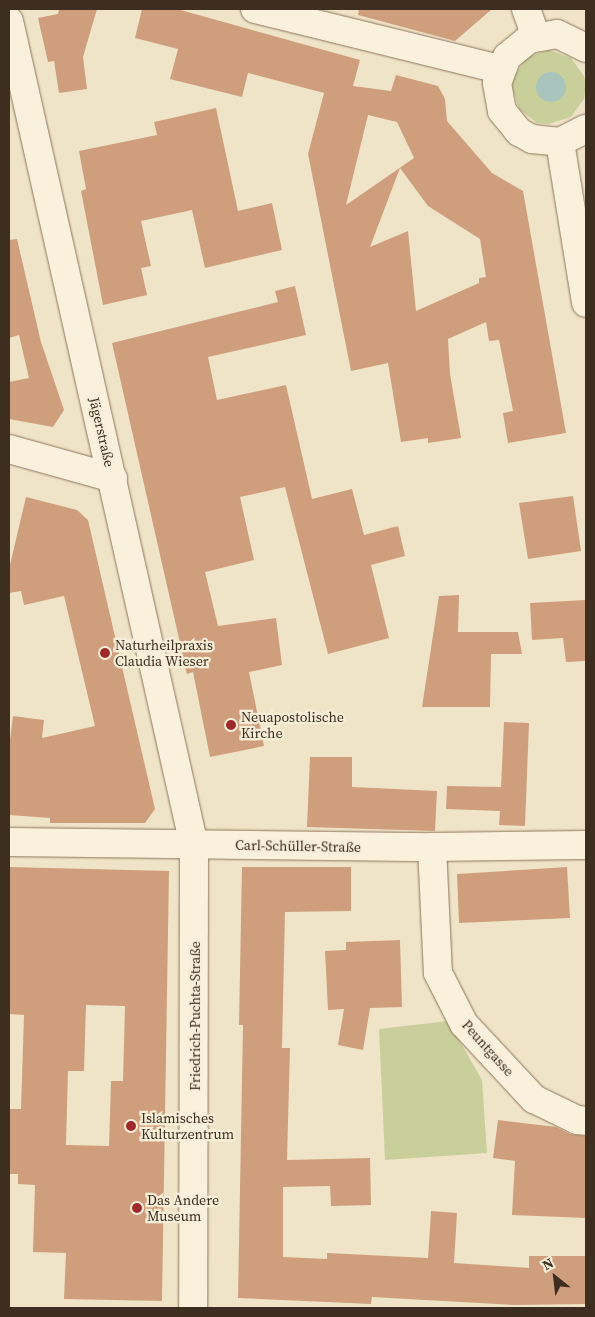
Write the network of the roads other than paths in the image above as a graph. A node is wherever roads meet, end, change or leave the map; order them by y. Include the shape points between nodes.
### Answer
1 (255, 9) edge
2 (526, 9) edge
3 (9, 21) edge
4 (536, 37) junction
5 (585, 44) edge
6 (500, 69) junction
7 (586, 129) edge
8 (560, 142) junction
9 (586, 303) edge
10 (9, 449) edge
11 (113, 478) junction
12 (9, 842) edge
13 (194, 844) junction
14 (586, 845) edge
15 (432, 848) junction
16 (586, 1121) edge
17 (193, 1308) edge

1 - 6 street
2 - 4 street
3 - 11 street, Jägerstraße
4 - 5 street via 557,34
4 - 6 street via 517,47
6 - 8 street via 497,97 509,123 532,139
7 - 8 street
8 - 9 street
10 - 11 street
11 - 13 street, Jägerstraße
12 - 13 street, Carl-Schüller-Straße
13 - 15 street, Carl-Schüller-Straße
13 - 17 street, Friedrich-Puchta-Straße
14 - 15 street, Carl-Schüller-Straße
15 - 16 street, Peuntgasse via 438,973 464,1024 534,1099 577,1120

